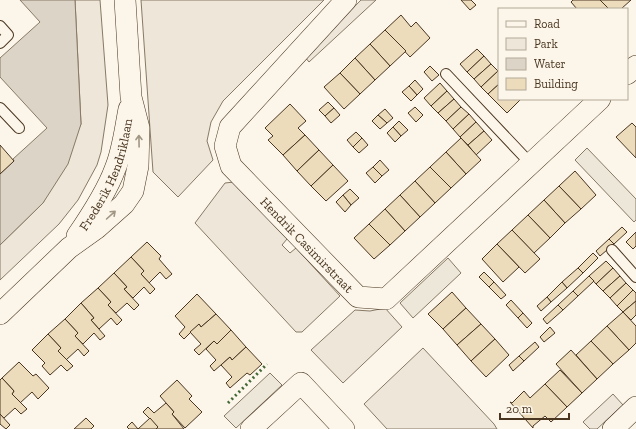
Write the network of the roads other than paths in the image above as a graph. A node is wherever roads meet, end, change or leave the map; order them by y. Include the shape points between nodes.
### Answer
1 (125, 0) edge
2 (346, 0) edge
3 (0, 26) edge
4 (0, 43) edge
5 (636, 66) edge
6 (628, 73) edge
7 (446, 74) dead end
8 (599, 100) edge
9 (0, 108) edge
10 (19, 128) dead end
11 (531, 164) junction
12 (612, 250) dead end
13 (636, 276) edge
14 (0, 314) edge
15 (636, 407) edge
16 (251, 429) edge
17 (344, 429) edge
18 (613, 429) edge

1 - 14 street, Frederik Hendriklaan via 131,96 115,170 88,220 69,248
2 - 11 street, Hendrik Casimirstraat via 230,127 225,146 231,166 358,297 386,299
3 - 4 lane via 8,35
5 - 6 street
7 - 11 lane
8 - 11 street, Hendrik Casimirstraat
9 - 10 lane
12 - 13 lane
15 - 18 street
16 - 17 street via 301,383

